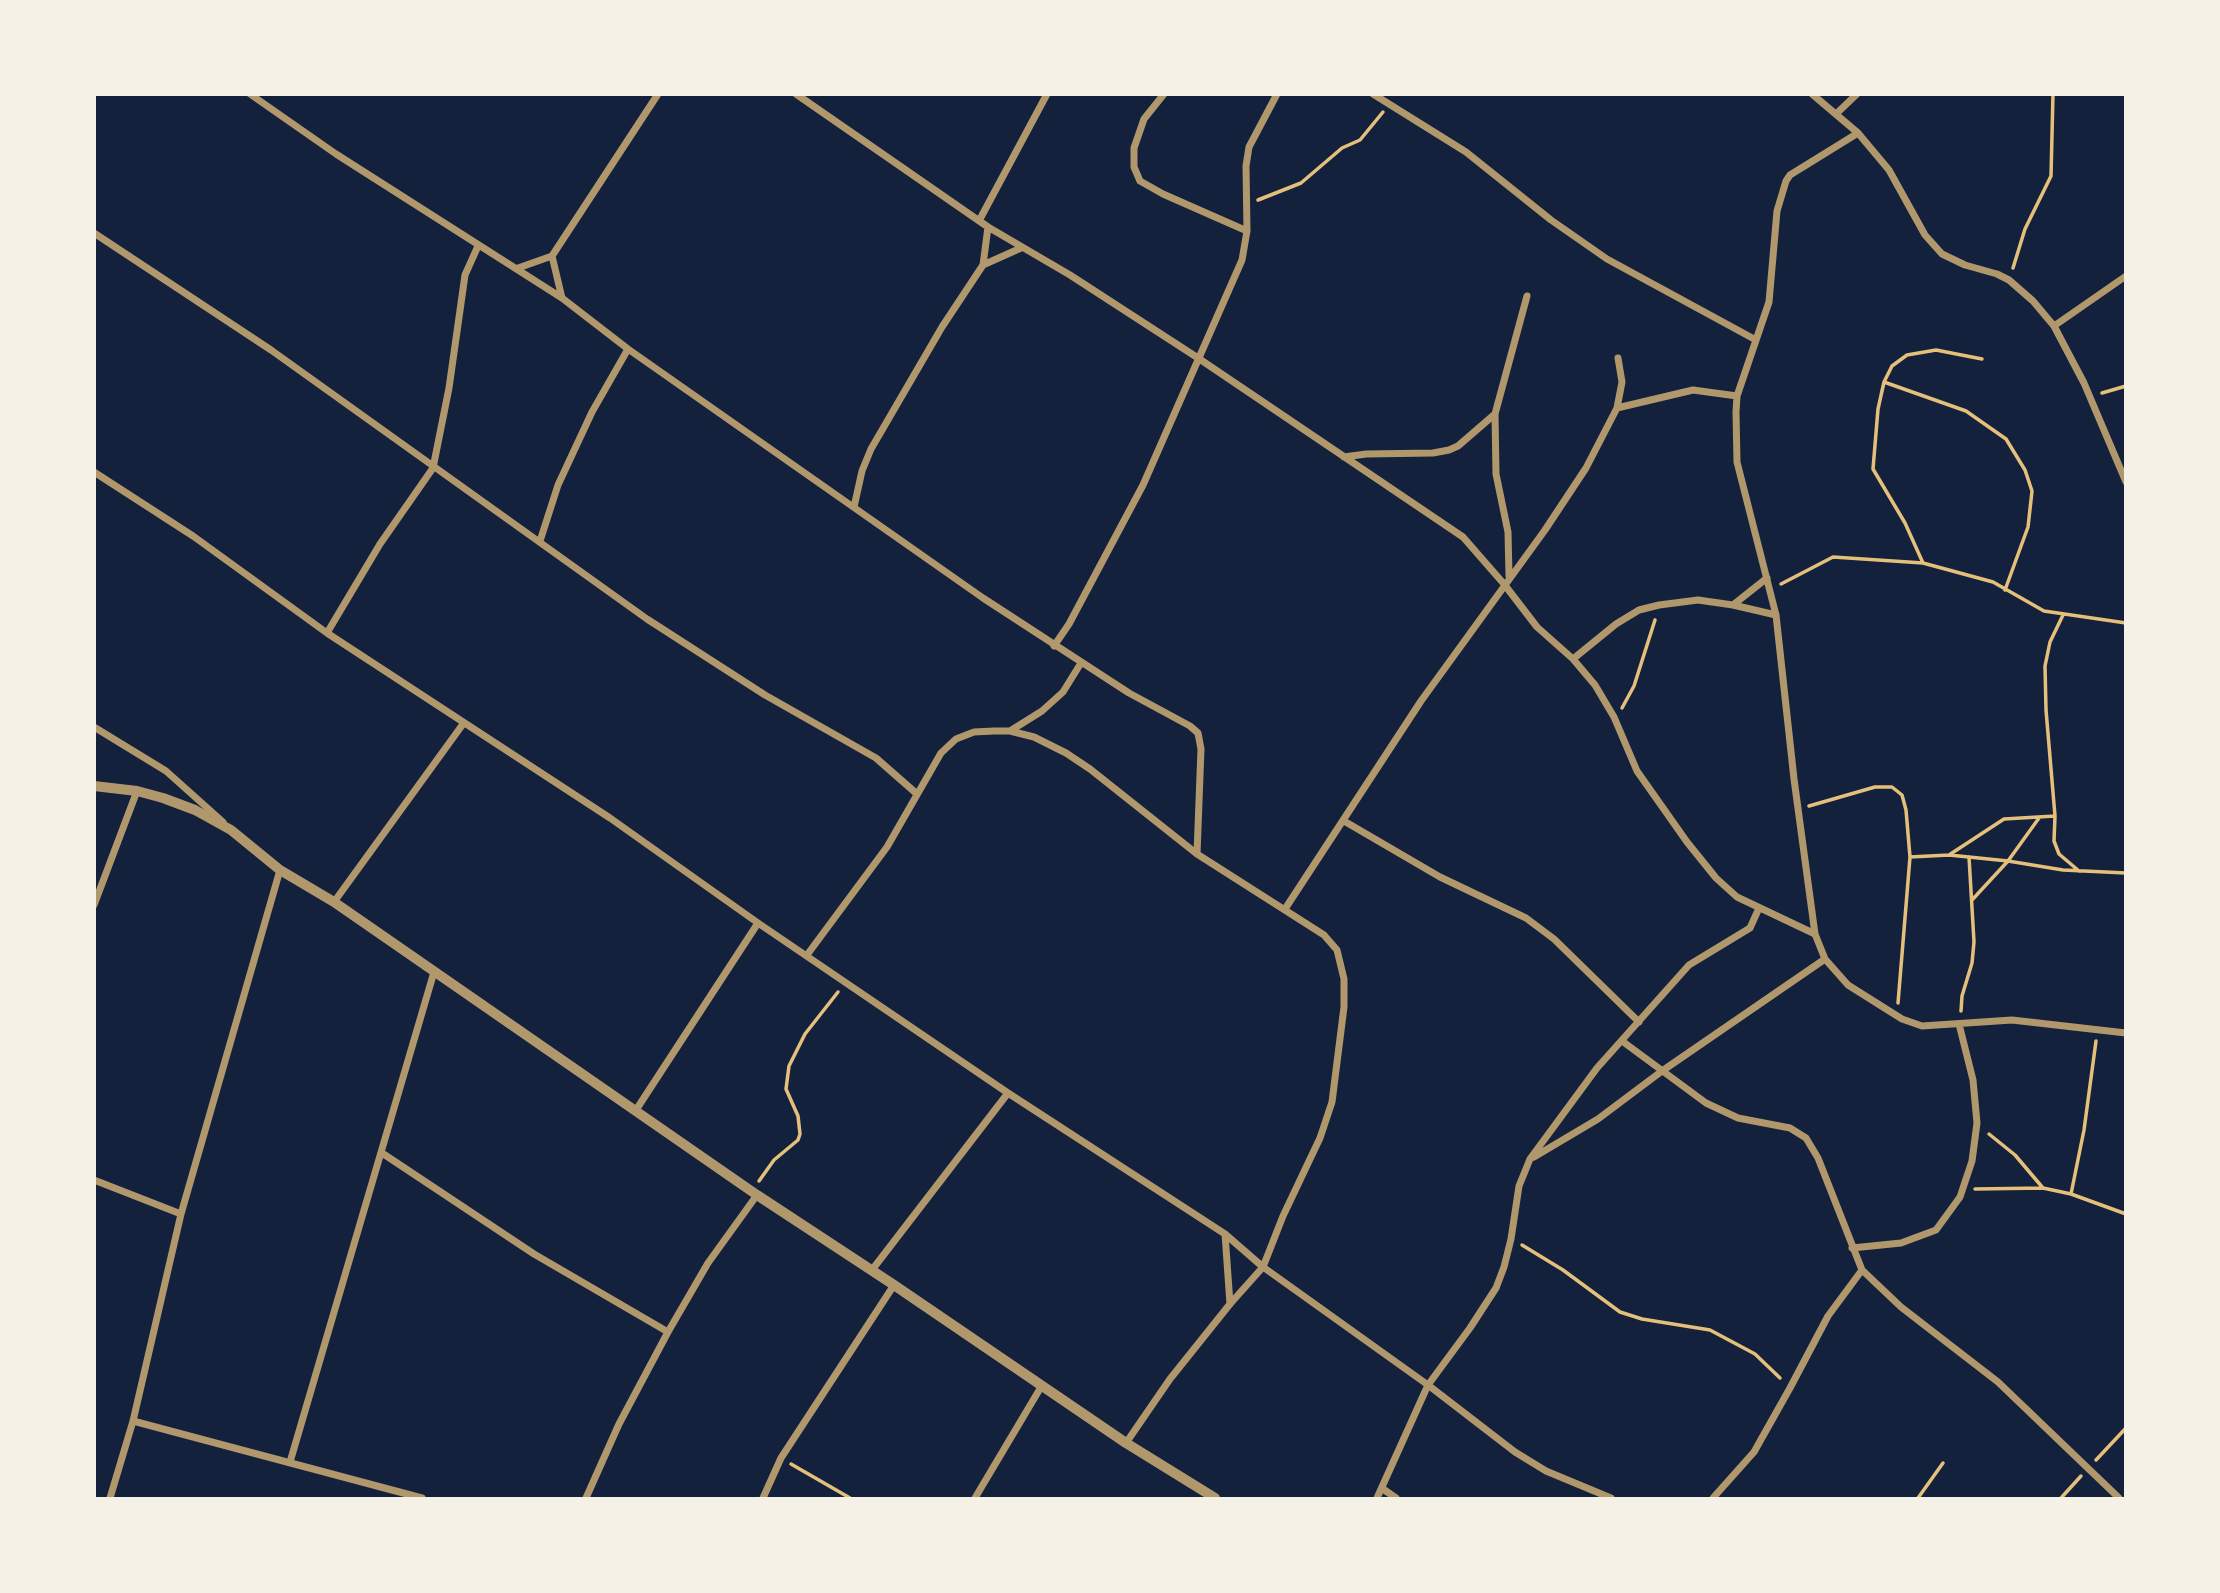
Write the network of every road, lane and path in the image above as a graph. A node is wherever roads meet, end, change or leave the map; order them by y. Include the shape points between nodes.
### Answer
1 (250, 94) edge
2 (659, 94) edge
3 (796, 94) edge
4 (1047, 94) edge
5 (1164, 94) edge
6 (1277, 94) edge
7 (1373, 94) edge
8 (1812, 94) edge
9 (2053, 94) edge
10 (1856, 95) edge
11 (1388, 104) junction
12 (1836, 114) junction
13 (1858, 133) junction
14 (1248, 208) junction
15 (980, 219) junction
16 (988, 227) junction
17 (1247, 231) junction
18 (94, 233) edge
19 (478, 246) junction
20 (1021, 248) junction
21 (552, 256) junction
22 (983, 265) junction
23 (518, 268) junction
24 (2126, 276) edge
25 (2009, 280) junction
26 (1527, 296) dead end
27 (562, 298) junction
28 (2054, 326) junction
29 (1756, 340) junction
30 (628, 349) junction
31 (1198, 358) junction
32 (1618, 358) dead end
33 (1982, 359) dead end
34 (1884, 382) junction
35 (2126, 386) edge
36 (1737, 396) junction
37 (2090, 397) junction
38 (1617, 408) junction
39 (1495, 414) junction
40 (1344, 457) junction
41 (433, 468) junction
42 (94, 472) edge
43 (2126, 482) edge
44 (854, 507) junction
45 (540, 541) junction
46 (1923, 563) junction
47 (1767, 578) junction
48 (1506, 580) junction
49 (1770, 590) junction
50 (2006, 590) junction
51 (1733, 605) junction
52 (1660, 606) junction
53 (2064, 614) junction
54 (1776, 615) junction
55 (2126, 623) edge
56 (327, 633) junction
57 (1054, 646) junction
58 (1573, 659) junction
59 (1081, 663) junction
60 (1614, 717) junction
61 (463, 724) junction
62 (94, 727) edge
63 (1010, 731) junction
64 (94, 786) edge
65 (136, 791) junction
66 (917, 794) junction
67 (1798, 809) junction
68 (2055, 816) junction
69 (2039, 817) junction
70 (1344, 821) junction
71 (231, 830) junction
72 (1197, 854) junction
73 (1949, 855) junction
74 (1910, 857) junction
75 (1969, 857) junction
76 (2008, 861) junction
77 (280, 870) junction
78 (2079, 871) junction
79 (2126, 873) edge
80 (1972, 900) junction
81 (334, 902) junction
82 (94, 905) edge
83 (1759, 908) junction
84 (1285, 909) junction
85 (758, 923) junction
86 (1815, 934) junction
87 (807, 955) junction
88 (1825, 959) junction
89 (434, 972) junction
90 (845, 981) junction
91 (1897, 1015) junction
92 (1639, 1021) junction
93 (1959, 1024) junction
94 (2098, 1029) junction
95 (2126, 1034) edge
96 (1622, 1041) junction
97 (1662, 1070) junction
98 (1008, 1093) junction
99 (636, 1110) junction
100 (1977, 1123) junction
101 (382, 1153) junction
102 (1530, 1159) junction
103 (94, 1180) edge
104 (2043, 1188) junction
105 (1962, 1189) junction
106 (754, 1193) junction
107 (2071, 1194) junction
108 (181, 1214) junction
109 (2126, 1214) edge
110 (1225, 1234) junction
111 (1511, 1239) junction
112 (1852, 1248) junction
113 (1263, 1267) junction
114 (872, 1270) junction
115 (1862, 1270) junction
116 (894, 1285) junction
117 (1230, 1304) junction
118 (668, 1332) junction
119 (1428, 1385) junction
120 (1041, 1387) junction
121 (1790, 1388) junction
122 (133, 1422) junction
123 (2126, 1428) edge
124 (1126, 1443) junction
125 (780, 1458) junction
126 (290, 1462) junction
127 (1943, 1463) dead end
128 (2088, 1467) junction
129 (1383, 1489) junction
130 (110, 1499) edge
131 (422, 1499) edge
132 (586, 1499) edge
133 (763, 1499) edge
134 (850, 1499) edge
135 (975, 1499) edge
136 (1215, 1499) edge
137 (1377, 1499) edge
138 (1396, 1499) edge
139 (1611, 1499) edge
140 (1713, 1499) edge
141 (1918, 1499) edge
142 (2061, 1499) edge
143 (2119, 1499) edge

1 - 19 street
2 - 21 street
3 - 15 street
4 - 15 street
5 - 17 street via 1144,119 1134,148 1140,181
6 - 14 street via 1250,146
7 - 11 street
8 - 12 street
9 - 25 path via 2051,176 2025,229
10 - 12 street
11 - 14 path via 1360,140 1342,148 1301,183 1264,196
11 - 29 street via 1466,152 1607,259
12 - 13 street
13 - 25 street via 1889,170 1925,234 1942,254
13 - 29 street via 1786,181 1777,211 1769,302
14 - 17 street
15 - 16 street
16 - 20 street
16 - 22 street
17 - 31 street via 1242,260
18 - 41 street via 271,350
19 - 23 street
19 - 41 street via 465,275
20 - 22 street
20 - 31 street
21 - 23 street
21 - 27 street
22 - 44 street via 871,449
23 - 27 street
24 - 28 street
25 - 28 street
26 - 39 street
27 - 30 street
28 - 37 street
29 - 36 street
30 - 44 street
30 - 45 street via 558,485
31 - 40 street
31 - 57 street via 1143,485
32 - 38 street via 1622,382
33 - 34 path via 1936,350 1908,355 1892,366
34 - 46 path via 1873,469
34 - 50 path via 1966,411 2006,439 2025,470 2032,491 2028,527
35 - 37 path
36 - 38 street via 1693,390
36 - 47 street via 1737,462
37 - 43 street
38 - 48 street via 1586,468
39 - 40 street via 1448,450
39 - 48 street via 1496,474 1508,532
40 - 48 street via 1464,537
41 - 45 street
41 - 56 street via 380,544
42 - 56 street via 193,536
44 - 57 street
45 - 66 street via 732,675 876,758
46 - 49 path via 1833,557
46 - 50 path via 1993,582
47 - 49 street
47 - 51 street
48 - 58 street via 1536,627
48 - 70 street
49 - 54 street
50 - 53 path via 2044,611
51 - 52 street via 1698,600
51 - 54 street
52 - 58 street via 1639,610 1616,624
52 - 60 path via 1634,686
53 - 55 path
53 - 68 path via 2050,642 2045,666
54 - 67 street
56 - 61 street
57 - 59 street
58 - 60 street
59 - 63 street via 1063,692
59 - 72 street via 1198,733
60 - 83 street via 1637,771 1687,842 1716,878 1737,897
61 - 81 street
61 - 85 street via 610,818
62 - 71 street via 166,772
63 - 66 street via 956,739
63 - 72 street via 1066,753
64 - 65 street
65 - 71 street via 195,810
65 - 82 street
66 - 87 street via 887,847
67 - 74 path via 1875,787 1892,788 1904,802
67 - 86 street
68 - 69 path
68 - 78 path via 2056,848
69 - 73 path via 2004,819
69 - 76 path
70 - 84 street
70 - 92 street via 1440,877 1526,918
71 - 77 street
72 - 84 street
73 - 74 path
73 - 75 path
74 - 91 path
75 - 76 path
75 - 80 path
76 - 78 path
76 - 80 path
77 - 81 street
77 - 108 street
78 - 79 path
80 - 93 path via 1972,964
81 - 89 street
83 - 86 street
83 - 92 street via 1750,928 1689,965
84 - 113 street via 1324,935 1337,950 1344,1007 1332,1102
85 - 87 street
85 - 99 street
86 - 88 street
87 - 90 street
88 - 91 street via 1848,985
88 - 97 street
89 - 99 street
89 - 101 street
90 - 98 street
90 - 106 path via 789,1066 786,1089 798,1116 798,1140 774,1160
91 - 93 street via 1922,1026
92 - 96 street
93 - 94 street via 2012,1020
93 - 100 street via 1973,1080
94 - 95 street
94 - 107 path
96 - 97 street
96 - 102 street
97 - 102 street via 1598,1119
97 - 112 street via 1706,1103 1738,1118 1790,1128 1806,1138
98 - 110 street
98 - 114 street
99 - 106 street
100 - 104 path
100 - 105 street via 1972,1161
101 - 118 street via 534,1254
101 - 126 street
102 - 111 street via 1519,1186
103 - 108 street
104 - 105 path
104 - 107 path
105 - 112 street via 1936,1230 1901,1242
106 - 114 street
106 - 118 street
107 - 109 path
108 - 122 street
110 - 113 street
110 - 117 street
111 - 119 street via 1496,1288
111 - 121 path via 1620,1312 1710,1330 1732,1341 1755,1354
112 - 115 street
113 - 117 street
113 - 119 street
114 - 116 street
115 - 121 street via 1828,1316
115 - 128 street via 1901,1307 1998,1382
116 - 120 street
116 - 125 street
117 - 124 street
118 - 132 street
119 - 129 street
119 - 139 street via 1515,1452
120 - 124 street
120 - 135 street
121 - 140 street via 1754,1452
122 - 126 street
122 - 130 street
123 - 128 path
124 - 136 street
125 - 133 street
125 - 134 path
126 - 131 street
127 - 141 path
128 - 142 path
128 - 143 street
129 - 137 street
129 - 138 street

